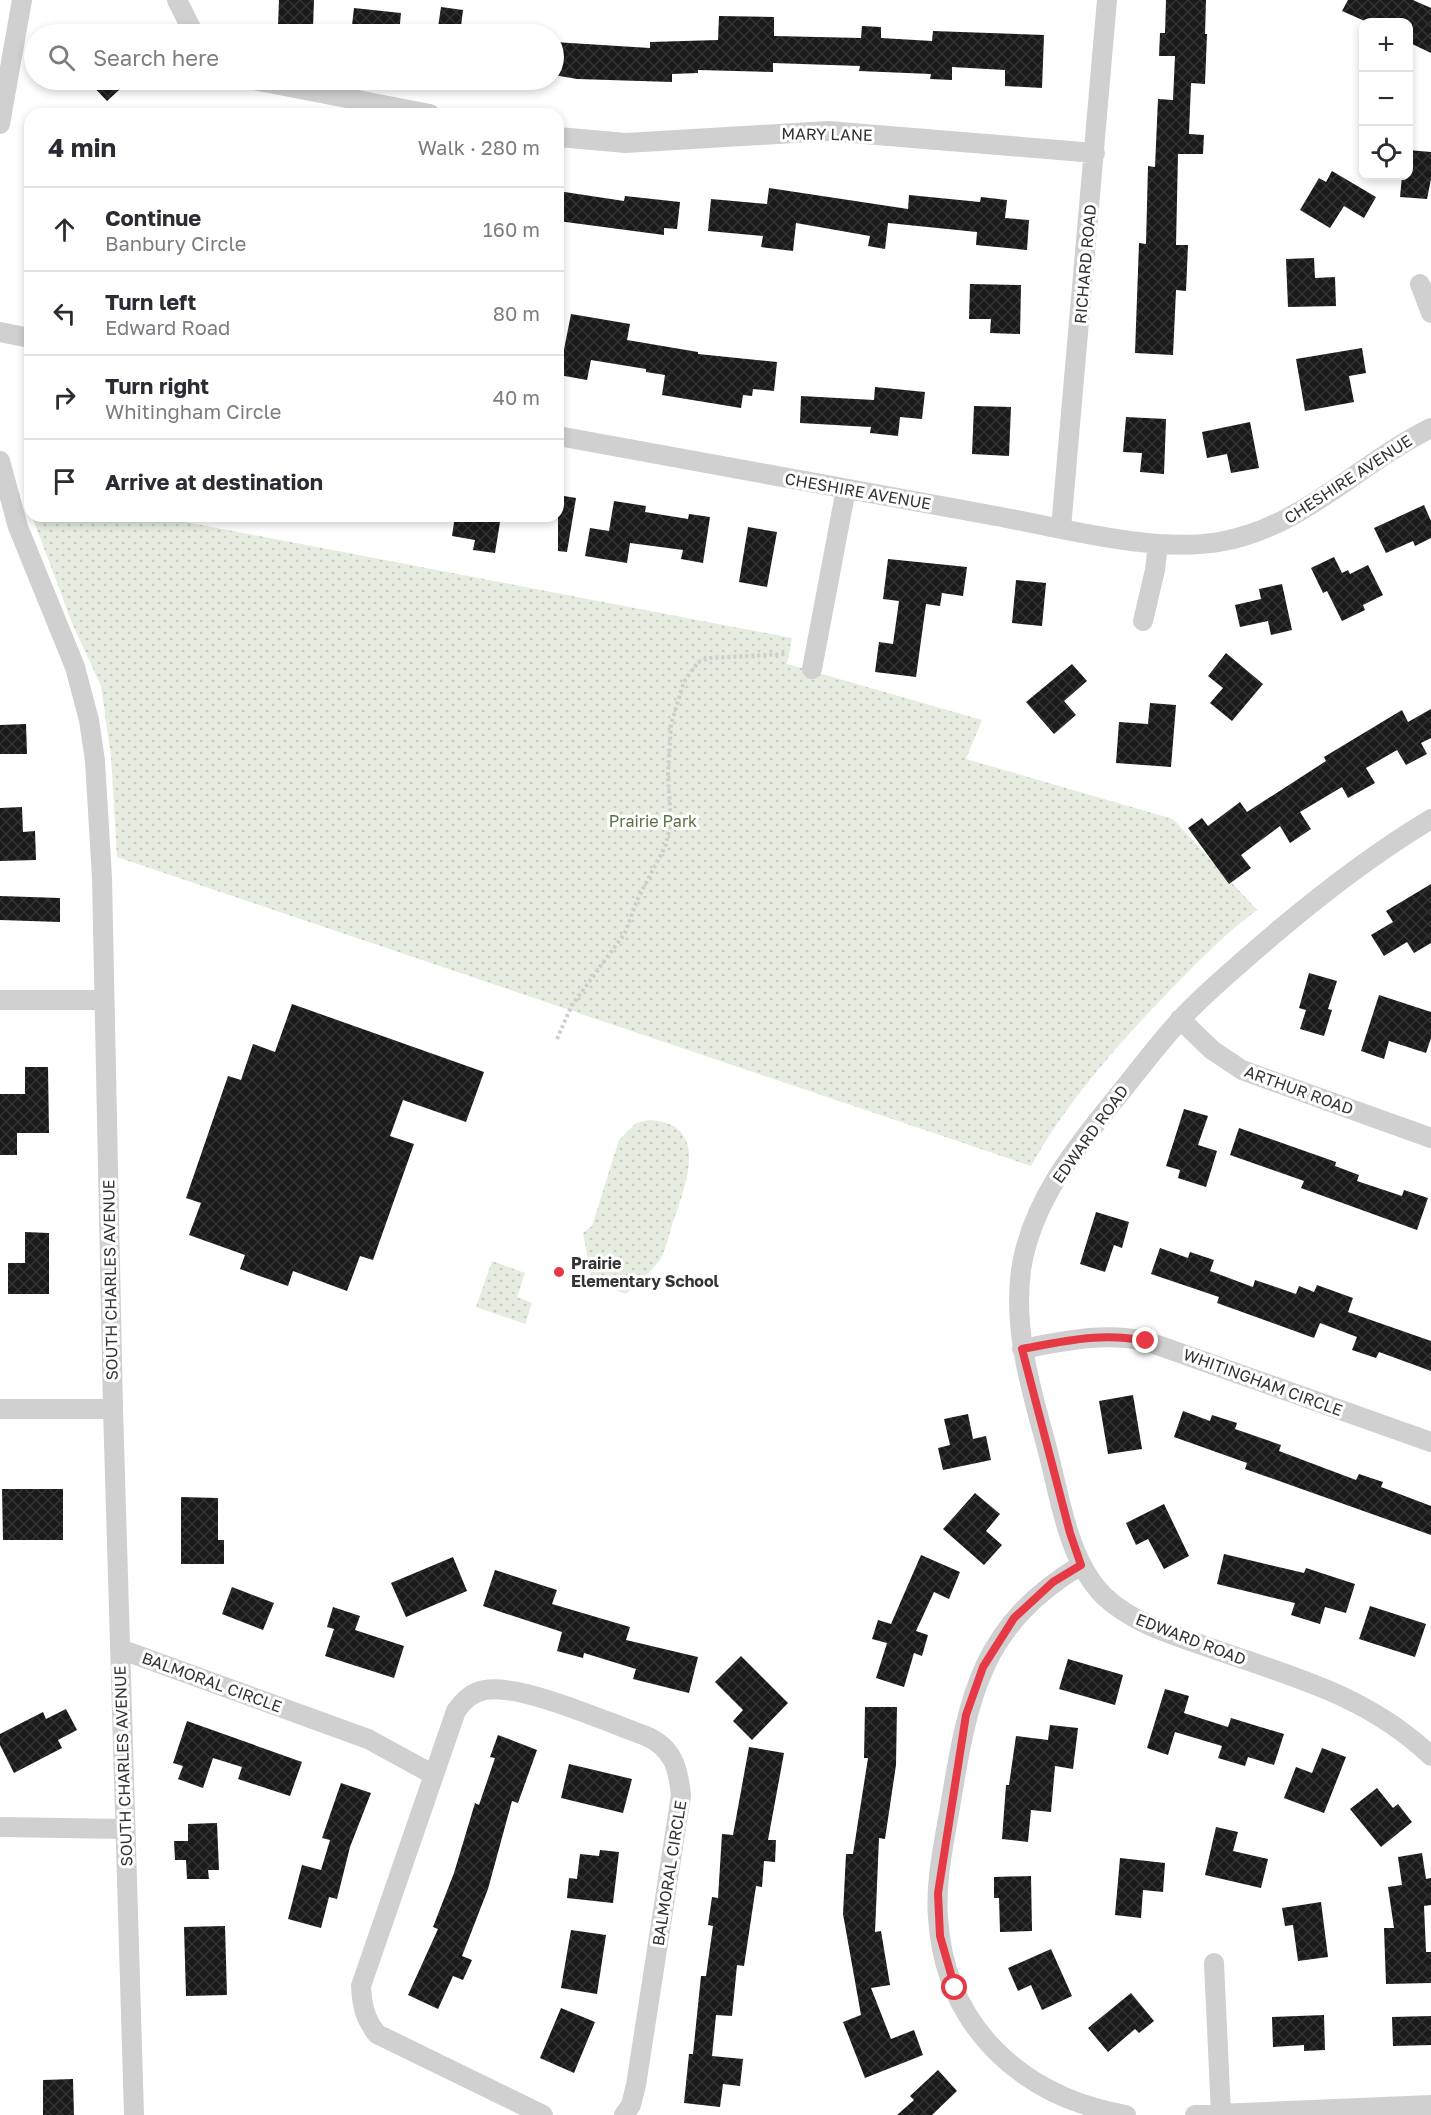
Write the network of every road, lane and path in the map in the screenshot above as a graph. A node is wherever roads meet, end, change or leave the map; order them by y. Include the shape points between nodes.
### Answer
1 (22, 0) edge
2 (177, 0) edge
3 (1107, 0) edge
4 (189, 24) edge
5 (306, 90) edge
6 (399, 108) edge
7 (0, 124) edge
8 (564, 137) edge
9 (1095, 153) junction
10 (1420, 284) dead end
11 (1431, 313) edge
12 (0, 332) edge
13 (24, 337) edge
14 (1431, 428) edge
15 (564, 437) edge
16 (0, 461) edge
17 (846, 489) junction
18 (1061, 528) junction
19 (1158, 544) junction
20 (1143, 621) dead end
21 (786, 654) dead end
22 (812, 669) dead end
23 (1431, 819) edge
24 (0, 1000) edge
25 (104, 1000) junction
26 (1180, 1019) junction
27 (557, 1039) dead end
28 (1431, 1138) edge
29 (1022, 1349) junction
30 (113, 1409) junction
31 (0, 1410) edge
32 (1431, 1442) edge
33 (1081, 1565) junction
34 (120, 1649) junction
35 (1431, 1756) edge
36 (434, 1775) junction
37 (0, 1827) edge
38 (125, 1829) junction
39 (1214, 1963) dead end
40 (1431, 2105) edge
41 (1221, 2114) edge
42 (134, 2115) edge
43 (543, 2115) edge
44 (624, 2115) edge
45 (1126, 2115) edge
46 (1195, 2115) edge

1 - 7 street
2 - 4 street
3 - 9 street, RICHARD ROAD
5 - 6 street
8 - 9 street, MARY LANE via 626,142 828,131
9 - 18 street, RICHARD ROAD
10 - 11 street
12 - 13 street
14 - 19 street, CHESHIRE AVENUE via 1390,450 1306,510 1272,527 1220,542
15 - 17 street, CHESHIRE AVENUE
16 - 25 street, SOUTH CHARLES AVENUE via 18,527 75,667 89,720 99,825
17 - 18 street, CHESHIRE AVENUE
17 - 22 street
18 - 19 street, CHESHIRE AVENUE
19 - 20 street
21 - 27 path via 710,658 698,662 688,676 671,724 671,823 665,847 637,900 625,933 572,1005
23 - 26 street, EDWARD ROAD via 1290,919
24 - 25 street
25 - 30 street, SOUTH CHARLES AVENUE
26 - 28 street, ARTHUR ROAD via 1212,1050 1242,1070
26 - 29 street, EDWARD ROAD via 1095,1124 1048,1192 1021,1270 1018,1309
29 - 32 street, WHITINGHAM CIRCLE via 1099,1336 1146,1341
29 - 33 street, EDWARD ROAD
30 - 31 street
30 - 34 street, SOUTH CHARLES AVENUE
33 - 35 street, EDWARD ROAD via 1094,1585 1127,1615 1339,1694 1394,1724
33 - 45 street via 1053,1582 1026,1606 983,1667 963,1731 942,1854 938,1916 946,1963 955,1988 972,2020 995,2050 1054,2094 1097,2110
34 - 36 street, BALMORAL CIRCLE via 368,1739
34 - 38 street, SOUTH CHARLES AVENUE
36 - 43 street, BALMORAL CIRCLE via 361,1986 362,2007 377,2034
36 - 44 street, BALMORAL CIRCLE via 456,1711 472,1694 486,1689 516,1689 625,1728 657,1741 672,1756 678,1768 681,1795 636,2085
37 - 38 street
38 - 42 street, SOUTH CHARLES AVENUE
39 - 41 street
40 - 41 street
41 - 46 street

